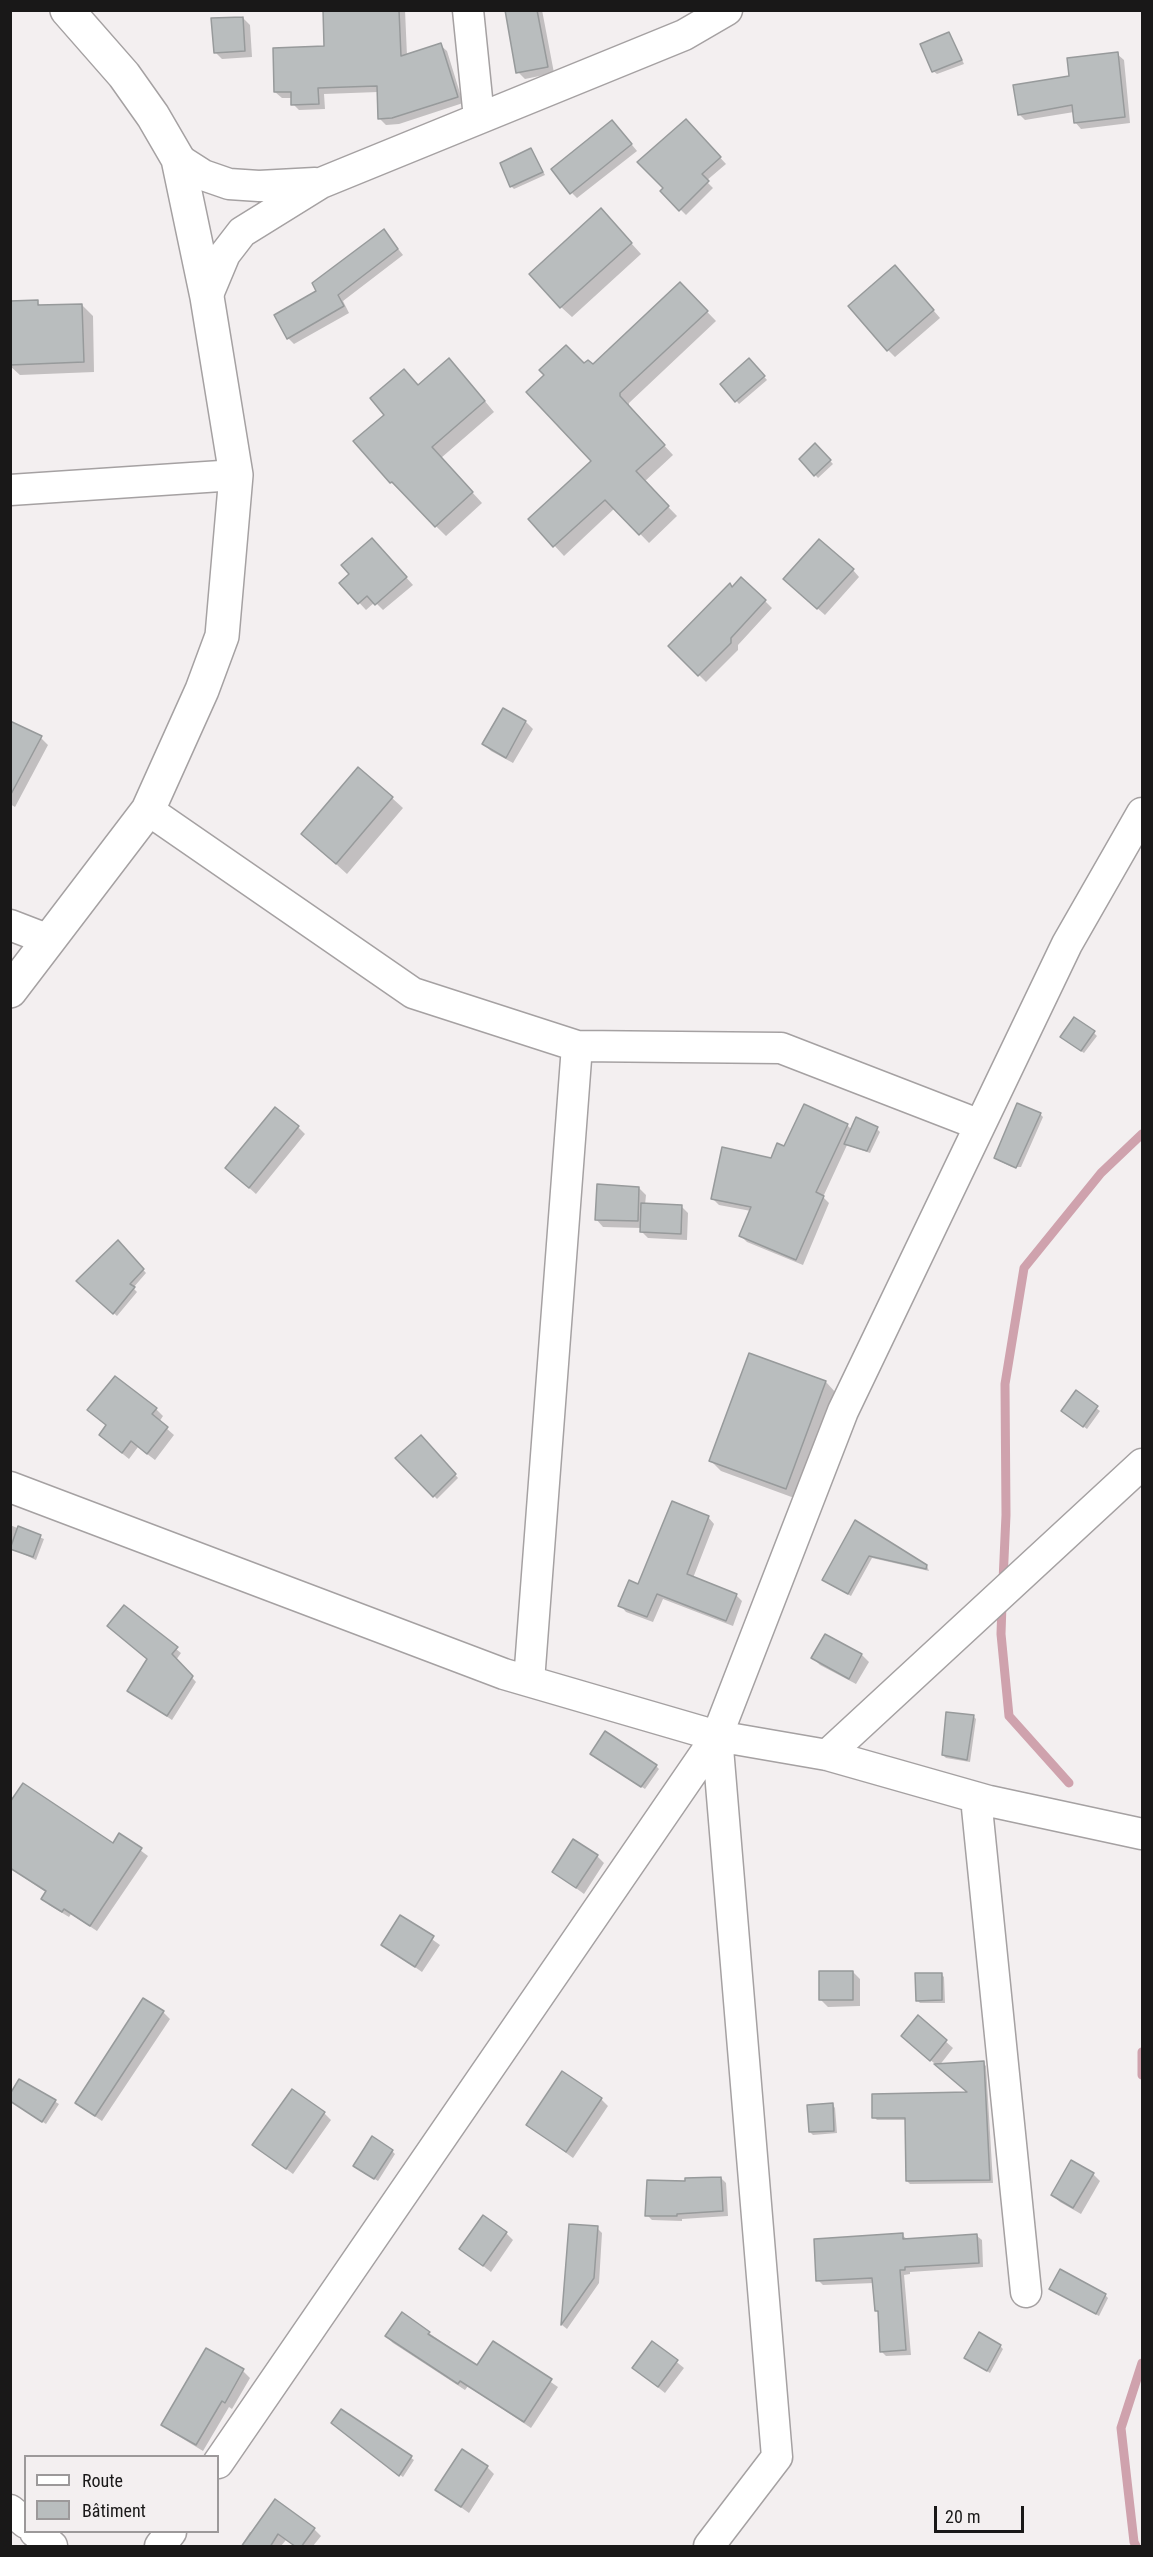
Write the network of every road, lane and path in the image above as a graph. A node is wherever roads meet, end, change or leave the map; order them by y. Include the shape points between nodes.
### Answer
1 (67, 10) edge
2 (468, 10) edge
3 (728, 10) edge
4 (479, 118) junction
5 (178, 159) junction
6 (321, 183) junction
7 (207, 297) junction
8 (236, 475) junction
9 (10, 490) edge
10 (148, 810) junction
11 (1140, 822) edge
12 (10, 924) edge
13 (49, 940) junction
14 (10, 991) edge
15 (577, 1046) junction
16 (980, 1125) junction
17 (1143, 1464) edge
18 (10, 1487) edge
19 (530, 1681) junction
20 (717, 1736) junction
21 (827, 1755) junction
22 (976, 1798) junction
23 (1143, 1834) edge
24 (1026, 2292) dead end
25 (219, 2462) edge
26 (10, 2510) edge
27 (24, 2521) edge
28 (36, 2533) edge
29 (170, 2533) edge
30 (52, 2547) edge
31 (160, 2547) edge
32 (709, 2547) edge

1 - 5 street via 124,75
2 - 4 street
3 - 4 street via 684,35
4 - 6 street
5 - 6 street via 203,175 229,184
5 - 7 street
6 - 7 street via 242,232 225,254
7 - 8 street
8 - 9 street
8 - 10 street via 222,636
10 - 13 street
10 - 15 street via 413,993
11 - 16 street via 1067,944
12 - 13 street
13 - 14 street
15 - 16 street via 781,1048
15 - 19 street
16 - 20 street via 843,1411
17 - 21 street
18 - 19 street
19 - 20 street
20 - 21 street
20 - 25 street
20 - 32 street via 777,2457
21 - 22 street
22 - 23 street
22 - 24 street
26 - 27 street
28 - 30 street
29 - 31 street

